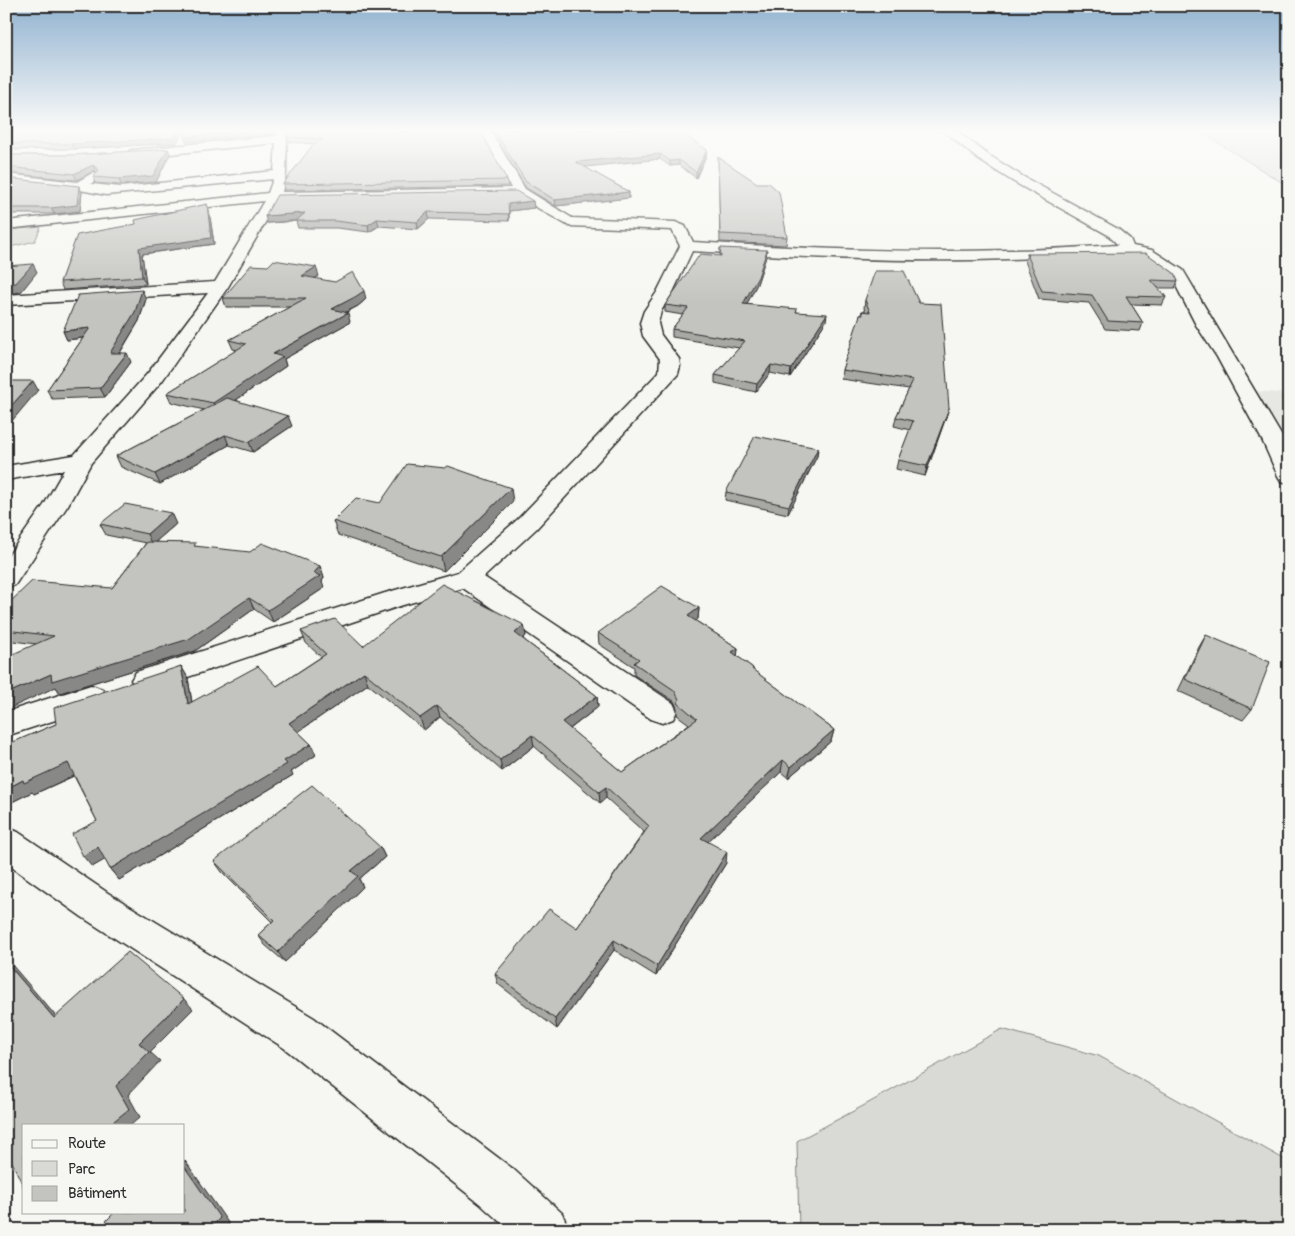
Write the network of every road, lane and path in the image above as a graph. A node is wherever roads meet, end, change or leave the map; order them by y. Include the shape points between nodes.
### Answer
1 (89, 188) edge
2 (152, 188) edge
3 (276, 188) edge
4 (517, 188) edge
5 (1034, 188) edge
6 (520, 192) junction
7 (274, 196) junction
8 (6, 224) edge
9 (687, 246) junction
10 (1127, 249) junction
11 (220, 287) junction
12 (6, 300) edge
13 (1281, 441) edge
14 (81, 460) junction
15 (6, 473) edge
16 (1289, 476) edge
17 (6, 578) edge
18 (467, 578) junction
19 (662, 711) dead end
20 (6, 724) edge
21 (6, 843) edge
22 (545, 1230) edge

1 - 2 street via 121,191
3 - 7 street
4 - 6 street
5 - 10 street via 1114,232 1125,242
6 - 7 street
6 - 9 street via 569,222 675,226 680,229
7 - 8 street
7 - 11 street
9 - 10 street via 904,255 1009,255
9 - 18 street via 648,324 651,335 669,358 671,367 668,374 527,524
10 - 13 street via 1147,253 1177,273 1205,325
11 - 12 street
11 - 14 street via 155,377
13 - 16 street
14 - 15 street
14 - 17 street via 56,505
18 - 19 street
18 - 20 street
21 - 22 street via 95,905 299,1033 496,1186

